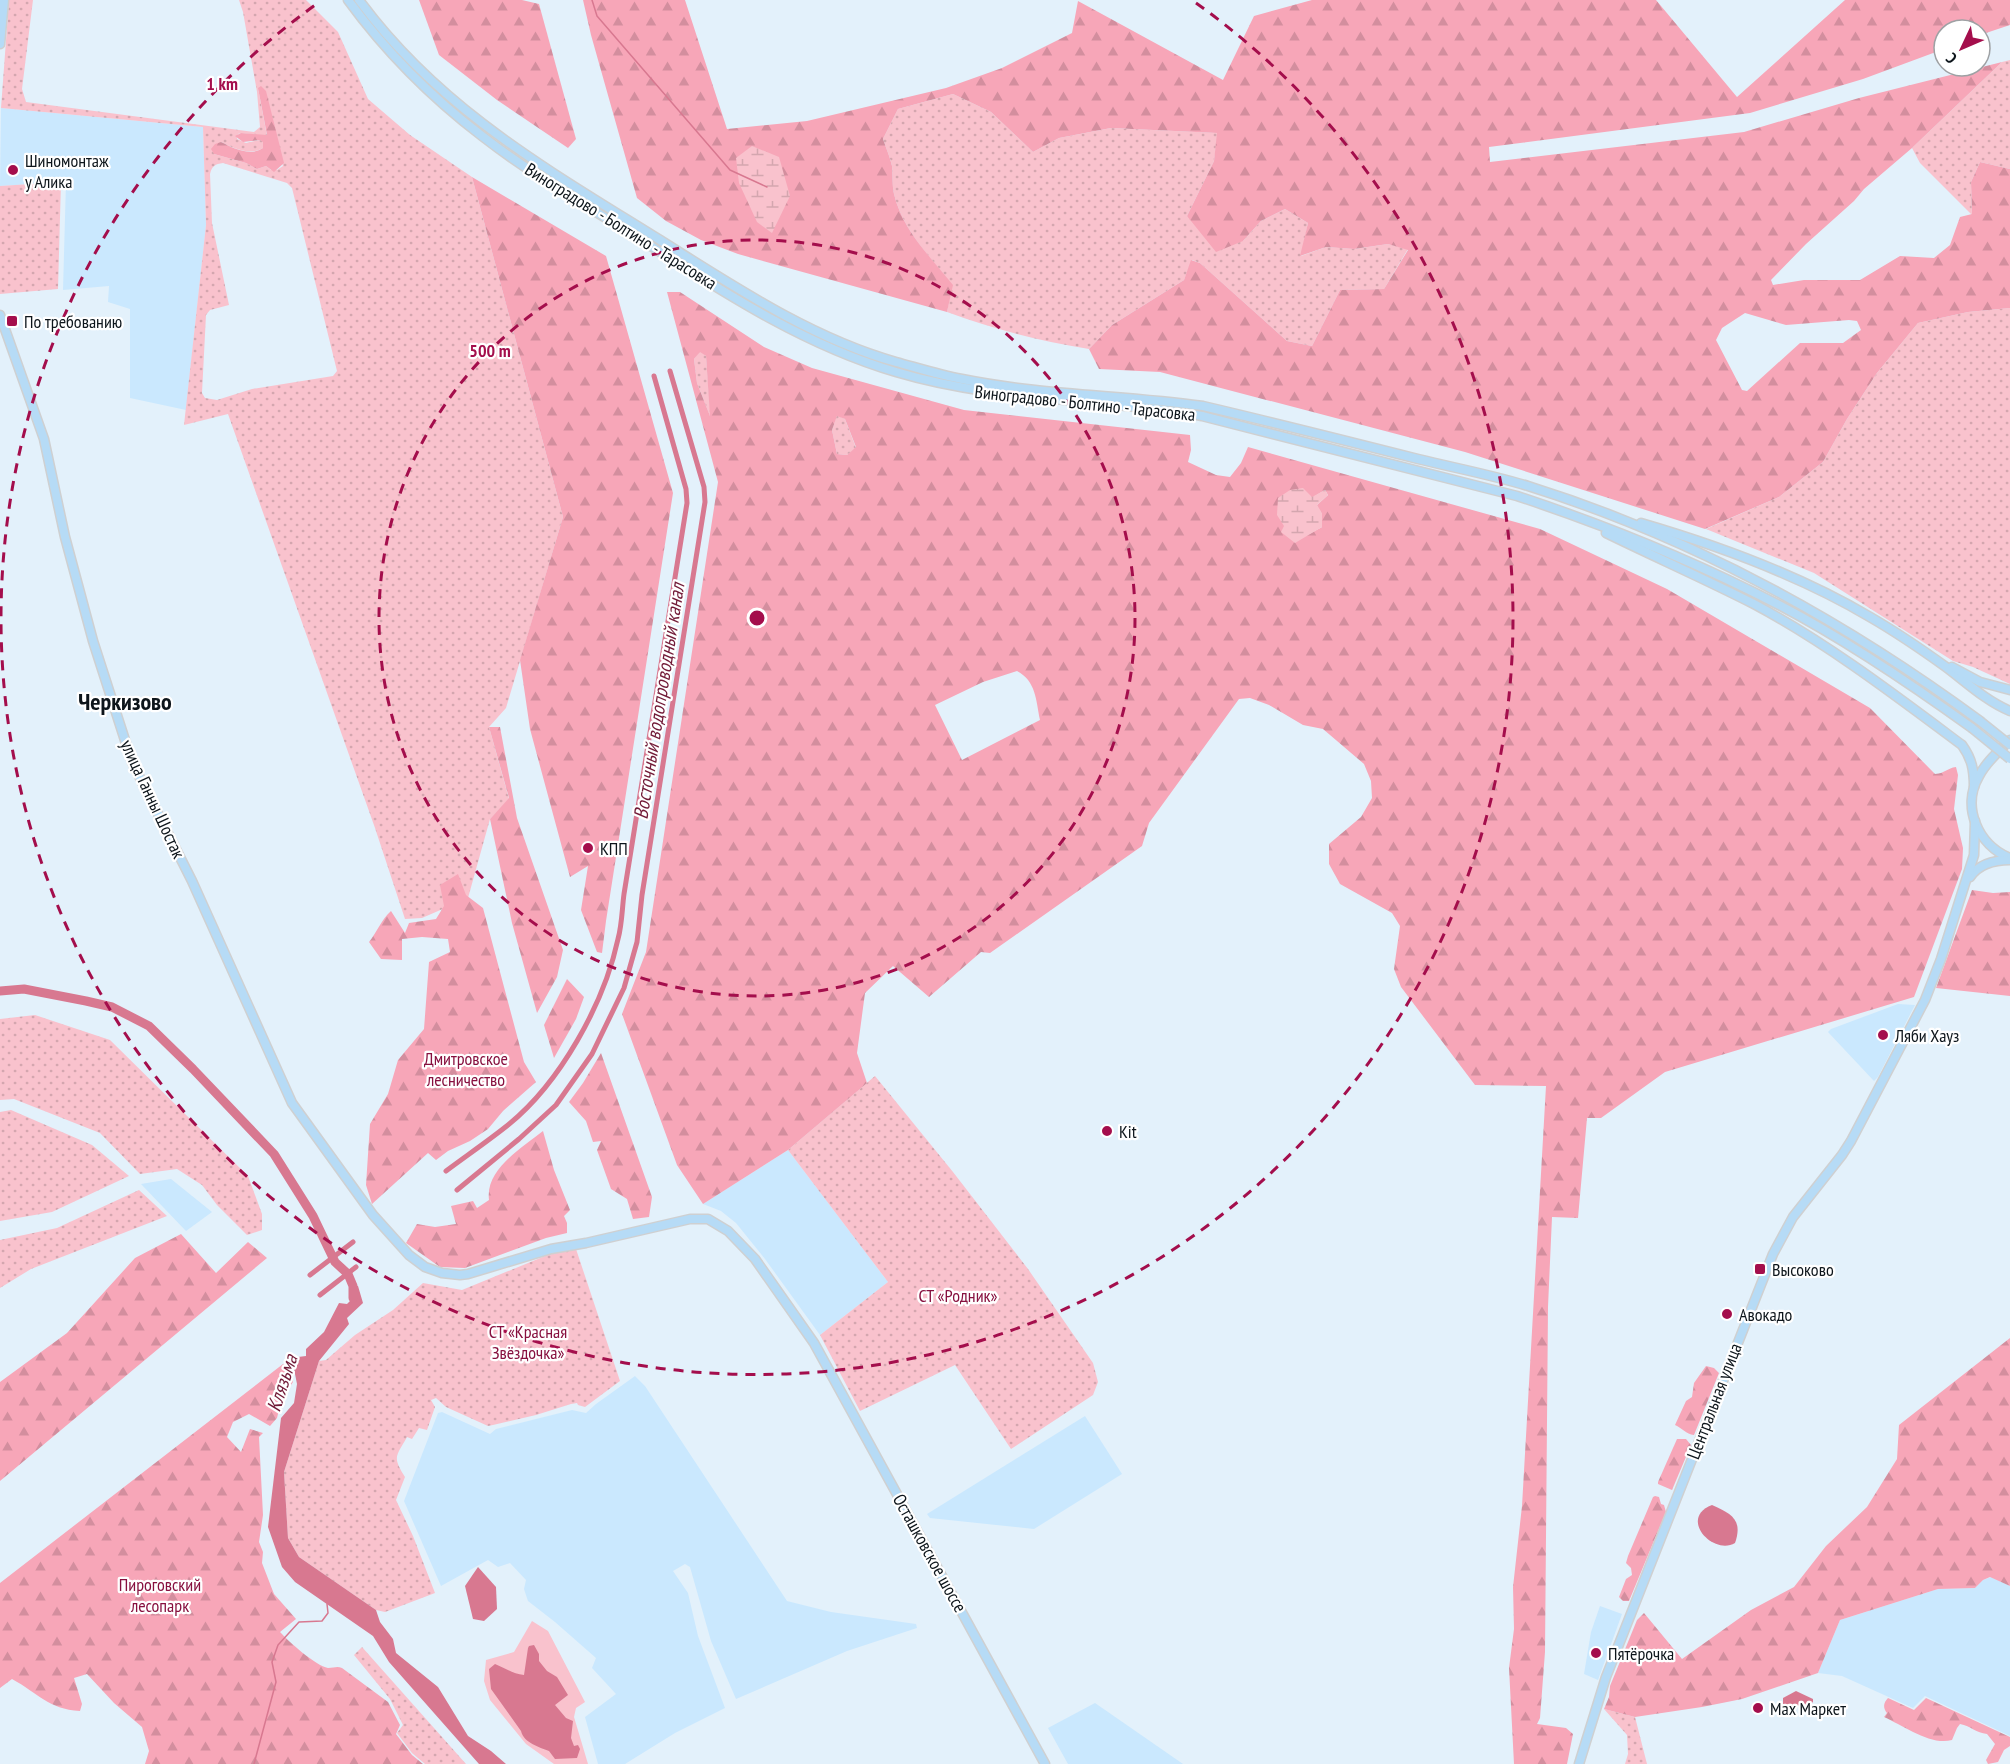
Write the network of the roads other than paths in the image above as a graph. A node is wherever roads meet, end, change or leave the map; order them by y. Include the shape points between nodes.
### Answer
1 (4, 0) edge
2 (348, 0) edge
3 (359, 4) edge
4 (0, 44) edge
5 (0, 315) edge
6 (1557, 509) junction
7 (1599, 511) junction
8 (1926, 652) junction
9 (2010, 690) edge
10 (2010, 711) edge
11 (2010, 743) edge
12 (2010, 759) edge
13 (1974, 787) junction
14 (1975, 821) junction
15 (2010, 859) edge
16 (1966, 882) junction
17 (814, 1343) joint
18 (1045, 1764) edge
19 (1579, 1764) edge

1 - 4 main road
2 - 3 main road, Виноградово - Болтино - Тарасовка
3 - 6 main road, Виноградово - Болтино - Тарасовка via 396,60 483,138 702,278 767,317 837,351 895,372 963,389 1153,407 1202,416
3 - 7 main road, Виноградово - Болтино - Тарасовка via 444,94 488,130 762,303 840,342 894,362 962,379 1203,406 1527,485
5 - 17 main road, улица Ганны Шостак via 44,440 93,641 132,762 192,880 292,1103 373,1215 425,1267 460,1275 551,1249 690,1219 708,1219 728,1231 755,1259
6 - 12 main road, Виноградово - Болтино - Тарасовка, bridge via 1669,553 1782,607 1911,685
6 - 13 main road, Центральная улица via 1754,605 1845,661 1962,745 1971,758
7 - 8 main road via 1688,537 1801,580
7 - 11 main road, Виноградово - Болтино - Тарасовка, bridge via 1704,555 1789,597 1864,641
8 - 9 main road via 1980,682
8 - 10 main road
11 - 13 main road via 1983,770
13 - 14 main road, Центральная улица
14 - 15 main road via 1987,843
14 - 16 main road, Центральная улица via 1974,855
15 - 16 main road via 1981,867
16 - 19 main road, Центральная улица via 1946,947 1917,1014 1851,1141 1793,1217 1773,1254 1594,1709
17 - 18 main road, Осташковское шоссе

